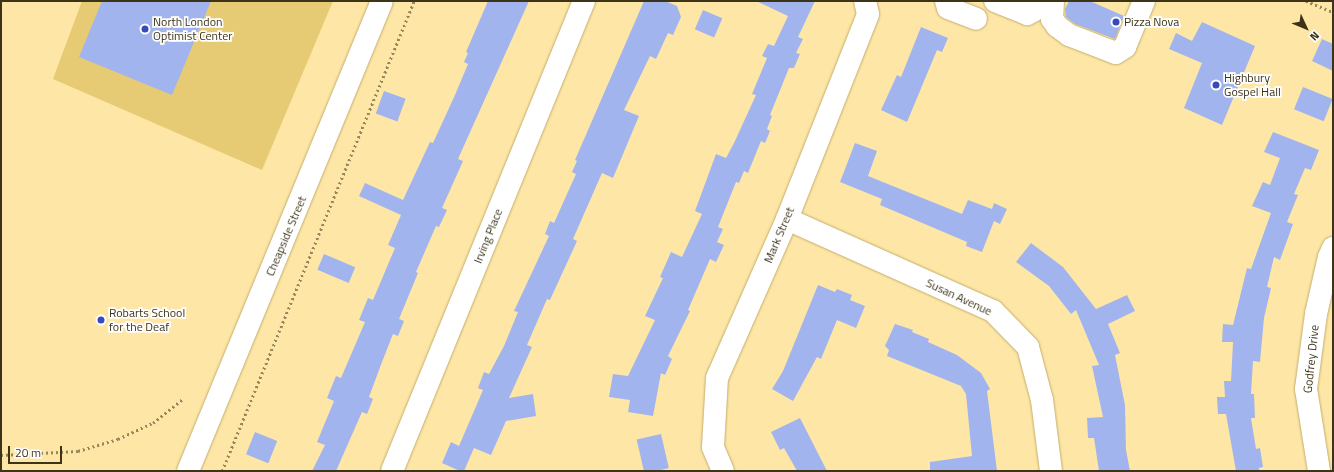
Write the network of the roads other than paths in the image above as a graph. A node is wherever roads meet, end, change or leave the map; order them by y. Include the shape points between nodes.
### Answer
1 (382, 1) edge
2 (584, 1) edge
3 (865, 1) edge
4 (946, 1) edge
5 (995, 1) edge
6 (1038, 1) edge
7 (1053, 1) edge
8 (1144, 1) edge
9 (976, 19) dead end
10 (787, 220) junction
11 (1333, 248) edge
12 (188, 471) edge
13 (392, 471) edge
14 (723, 471) edge
15 (1051, 471) edge
16 (1319, 471) edge

1 - 12 street, Cheapside Street
2 - 13 street, Irving Place
3 - 10 street, Mark Street via 868,14
4 - 9 street via 948,8
5 - 6 street via 1027,14 1033,11
7 - 8 street via 1052,19 1056,26 1069,35 1116,53 1125,48
10 - 14 street, Mark Street via 716,378 712,447
10 - 15 street, Susan Avenue via 993,310 1028,347 1042,400
11 - 16 street, Godfrey Drive via 1316,314 1306,389

